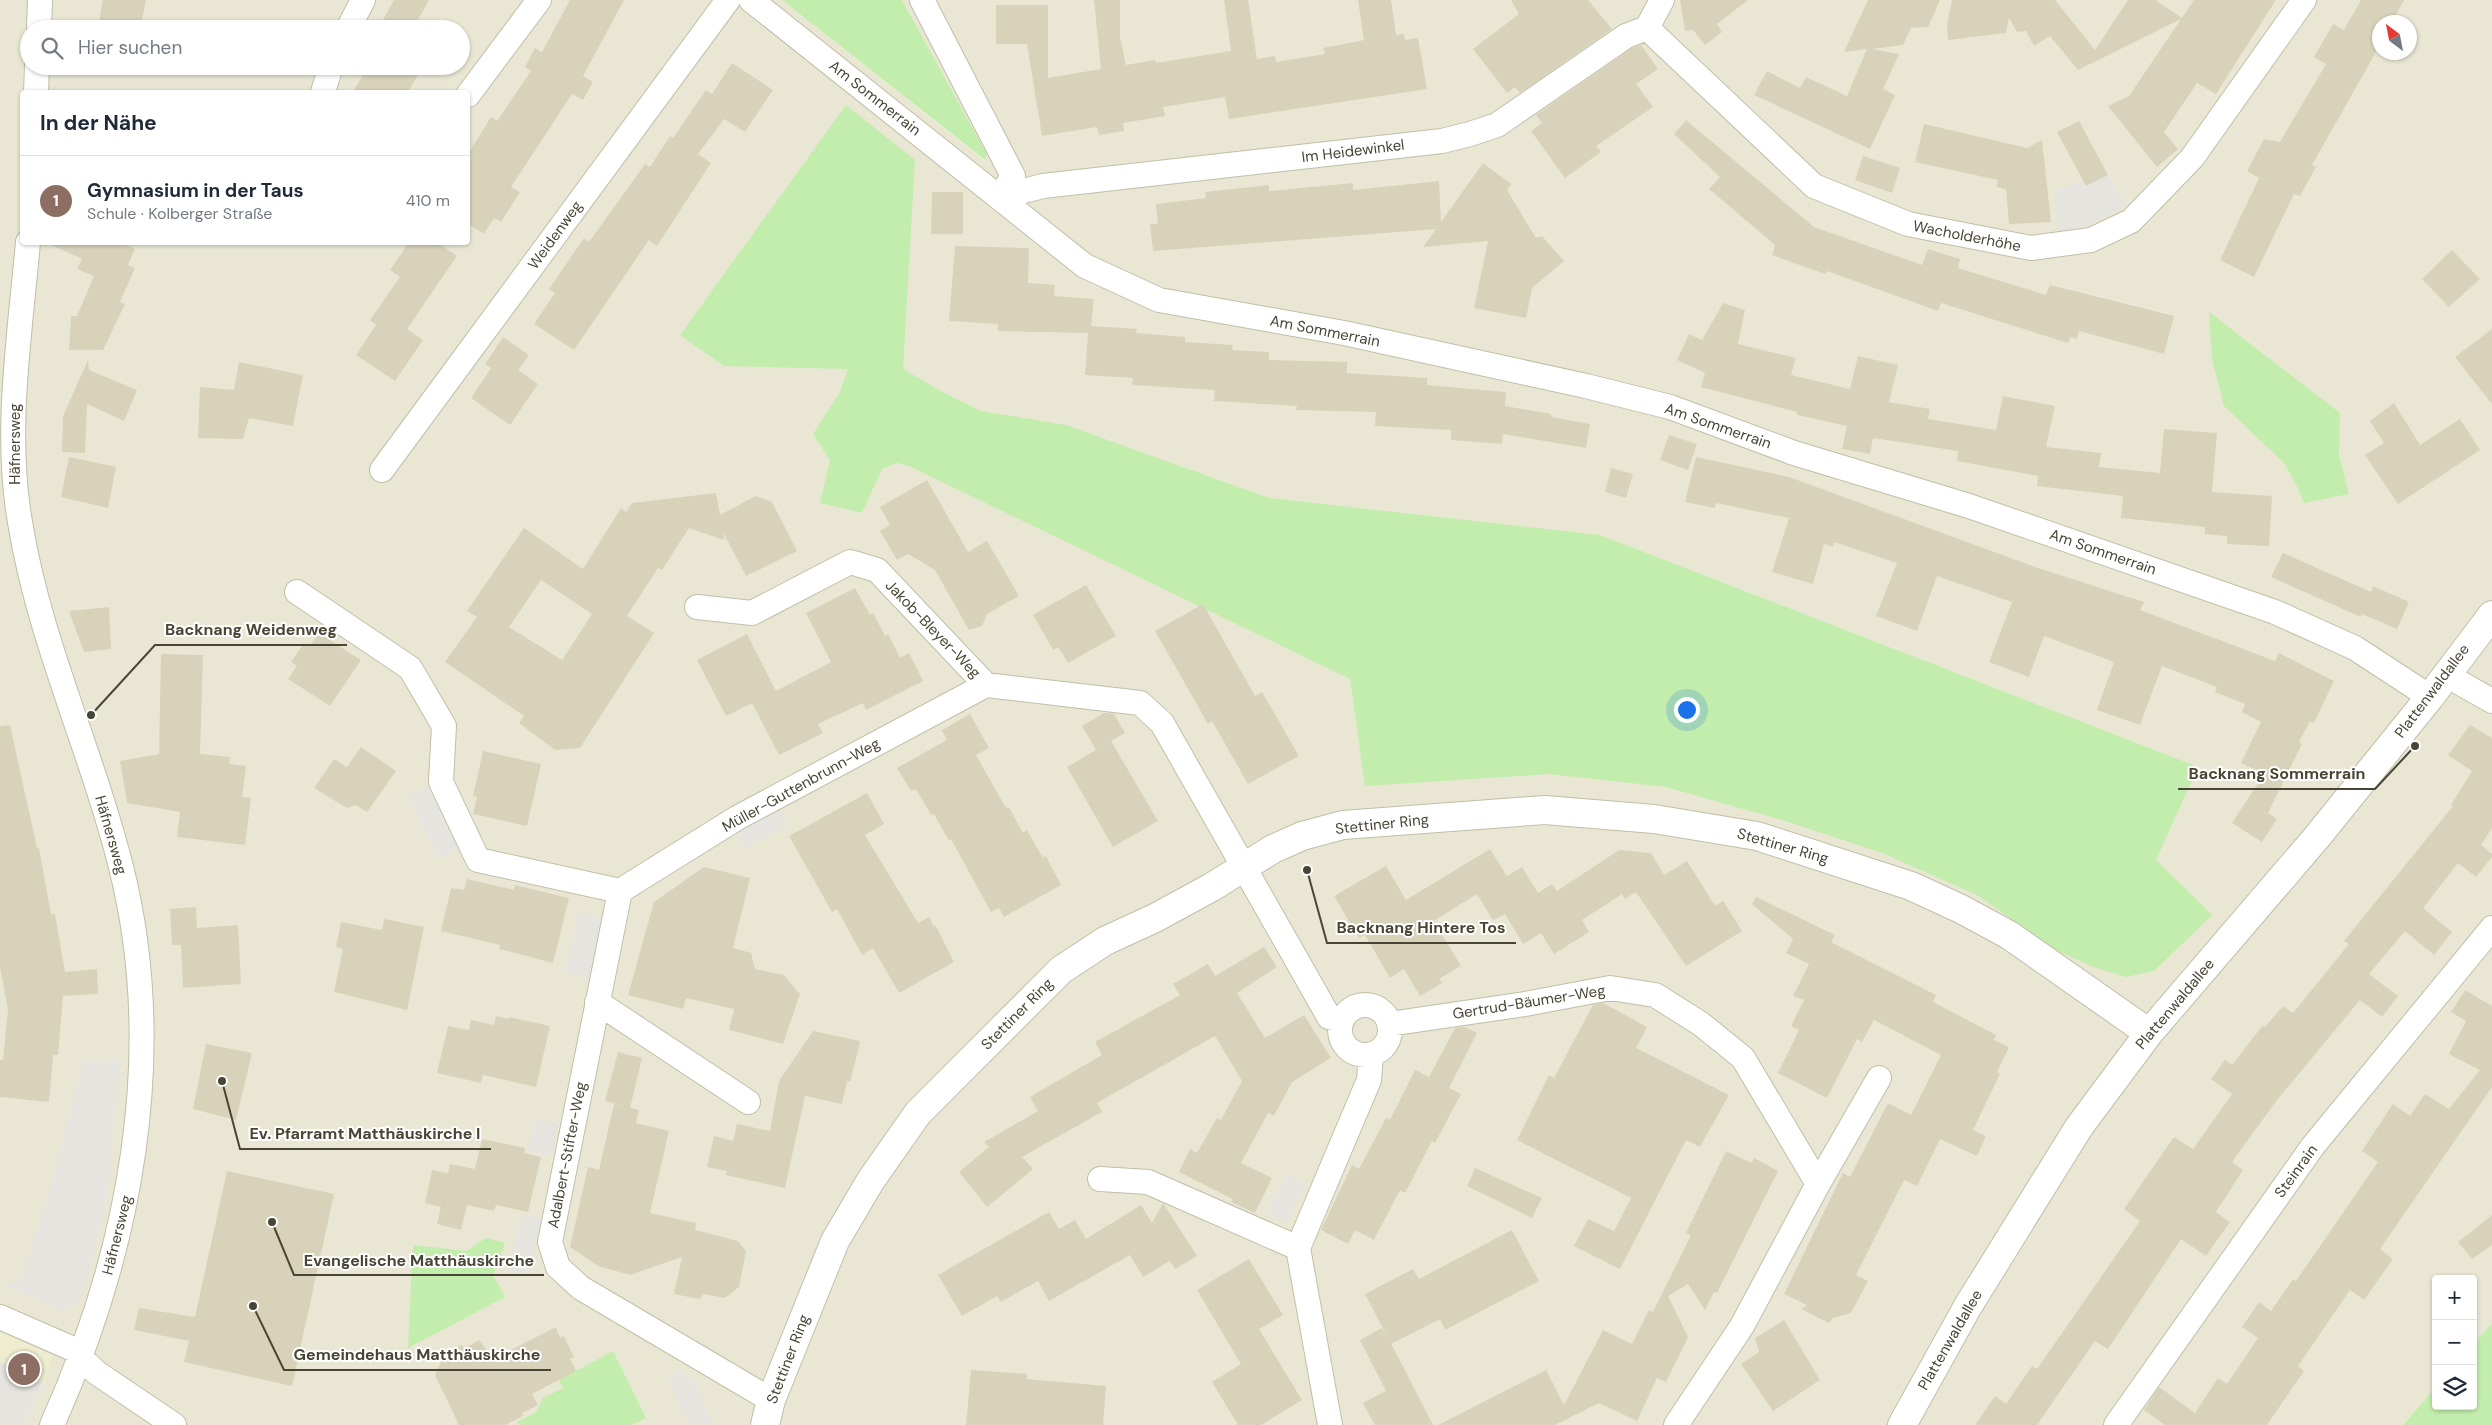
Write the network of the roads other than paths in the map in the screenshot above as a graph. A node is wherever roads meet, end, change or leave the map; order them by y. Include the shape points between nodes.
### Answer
1 (40, 0) edge
2 (363, 0) edge
3 (539, 0) edge
4 (728, 0) edge
5 (751, 0) edge
6 (922, 0) edge
7 (1662, 0) edge
8 (2304, 0) edge
9 (39, 20) edge
10 (353, 20) edge
11 (1647, 28) junction
12 (37, 75) edge
13 (328, 75) edge
14 (36, 90) edge
15 (324, 90) edge
16 (470, 92) edge
17 (1000, 197) junction
18 (28, 245) edge
19 (382, 470) dead end
20 (297, 592) dead end
21 (697, 607) dead end
22 (2492, 615) edge
23 (2446, 675) junction
24 (986, 685) junction
25 (2430, 696) junction
26 (2492, 701) edge
27 (1242, 866) junction
28 (620, 891) junction
29 (2492, 928) edge
30 (597, 1002) junction
31 (1342, 1020) junction
32 (1389, 1024) junction
33 (2149, 1033) junction
34 (1370, 1054) junction
35 (1879, 1078) dead end
36 (748, 1102) dead end
37 (1100, 1179) dead end
38 (1818, 1184) junction
39 (1298, 1248) junction
40 (0, 1317) edge
41 (80, 1352) junction
42 (768, 1412) edge
43 (52, 1425) edge
44 (174, 1425) edge
45 (1330, 1425) edge
46 (1676, 1425) edge
47 (1902, 1425) edge
48 (2116, 1425) edge

1 - 9 street
2 - 10 street
3 - 16 street
4 - 19 street, Weidenweg
5 - 17 street, Am Sommerrain
6 - 17 street via 1013,176
7 - 11 street
8 - 11 street, Wacholderhöhe via 2192,158 2131,221 2091,240 2030,248 1908,224 1814,186
11 - 17 street, Im Heidewinkel via 1626,36 1497,125 1470,134 1442,141 1043,186
12 - 14 street
13 - 15 street
17 - 25 street, Am Sommerrain via 1085,266 1159,300 1344,333 1670,407 1794,453 1969,506 2274,612 2355,648
18 - 41 street, Häfnersweg via 14,411 15,487 19,518 43,623 121,866 136,940 141,1011 139,1091 128,1192 100,1303
20 - 28 street via 410,668 444,726 441,782 478,860
21 - 24 street, Jakob-Bleyer-Weg via 752,613 850,562 877,570
22 - 23 street, Plattenwaldallee
23 - 25 street, Plattenwaldallee
23 - 26 street
24 - 27 street, Jakob-Bleyer-Weg via 1140,703 1162,723
24 - 28 street, Müller-Guttenbrunn-Weg via 737,818
25 - 33 street, Plattenwaldallee via 2317,837
27 - 31 street, Jakob-Bleyer-Weg via 1329,1017
27 - 33 street, Stettiner Ring via 1302,836 1343,825 1545,810 1654,819 1757,836 1911,886 1961,909 2009,935
27 - 42 street, Stettiner Ring via 1187,900 1105,941 1061,970 918,1113 871,1180 835,1241
28 - 30 street, Adalbert-Stifter-Weg
29 - 48 street, Steinrain via 2313,1146
30 - 36 street
30 - 42 street, Adalbert-Stifter-Weg via 550,1242 558,1267 581,1288
31 - 32 street via 1352,1009 1367,1005 1381,1011
31 - 34 street via 1340,1028 1344,1042 1355,1053
32 - 34 street via 1388,1039 1378,1051
32 - 38 street, Gertrud-Bäumer-Weg via 1610,988 1655,995 1701,1024 1743,1058
33 - 47 street, Plattenwaldallee via 2079,1127 1968,1306
34 - 39 street via 1369,1080
35 - 38 street
37 - 39 street via 1148,1182
38 - 46 street via 1742,1326
39 - 45 street
40 - 41 street
41 - 43 street, Häfnersweg
41 - 44 street via 97,1373

